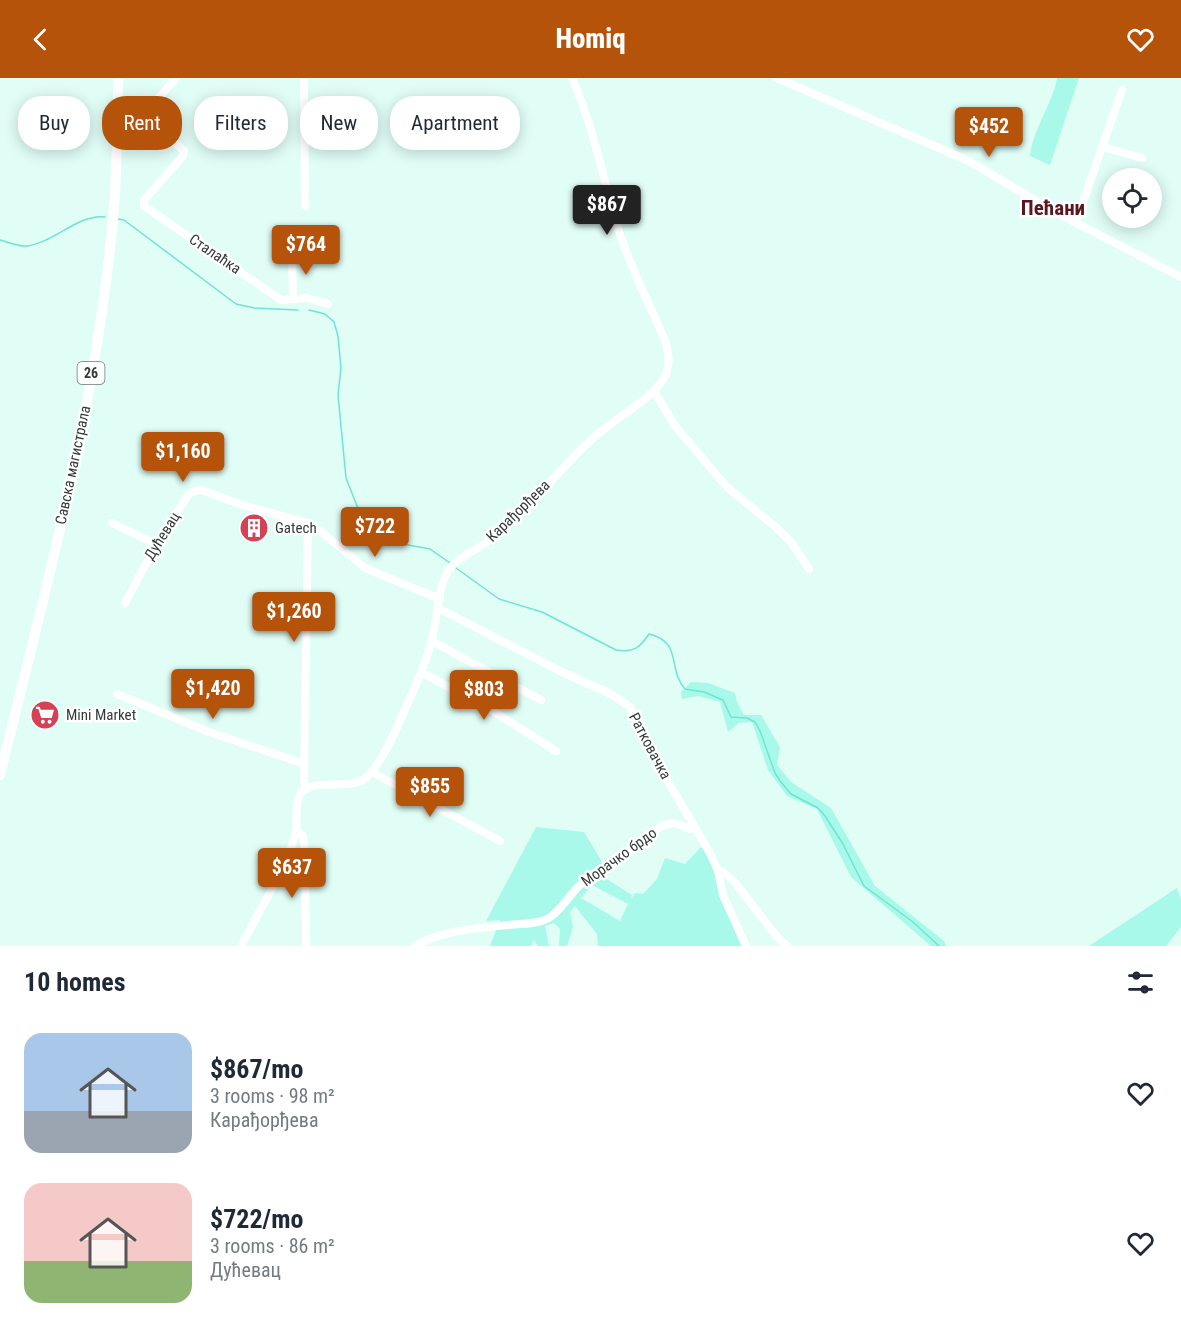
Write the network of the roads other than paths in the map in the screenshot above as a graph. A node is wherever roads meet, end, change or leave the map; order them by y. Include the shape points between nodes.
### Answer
1 (118, 78) edge
2 (176, 78) edge
3 (304, 78) edge
4 (572, 78) edge
5 (777, 78) edge
6 (1122, 90) dead end
7 (1103, 147) junction
8 (1142, 158) dead end
9 (305, 206) dead end
10 (1076, 222) junction
11 (292, 253) dead end
12 (1181, 278) edge
13 (293, 299) junction
14 (328, 304) dead end
15 (654, 391) junction
16 (111, 523) dead end
17 (308, 523) junction
18 (156, 544) junction
19 (809, 569) dead end
20 (440, 599) junction
21 (125, 603) dead end
22 (438, 608) junction
23 (432, 641) junction
24 (421, 672) junction
25 (117, 694) dead end
26 (541, 700) dead end
27 (556, 752) dead end
28 (305, 764) junction
29 (372, 772) junction
30 (0, 775) edge
31 (306, 789) junction
32 (694, 827) junction
33 (296, 830) junction
34 (500, 842) dead end
35 (718, 872) junction
36 (440, 936) junction
37 (241, 946) edge
38 (306, 946) edge
39 (415, 946) edge
40 (436, 946) edge
41 (746, 946) edge
42 (787, 946) edge

1 - 30 main road, Савска магистрала / 26 via 115,196 94,355 63,513
2 - 13 street, Сталаћка via 143,113 184,151 183,156 144,200 144,206 281,300
3 - 9 street
4 - 15 street, Карађорђева via 587,116 624,248 668,349 669,367
5 - 10 street via 969,161
6 - 7 street
7 - 8 street
7 - 10 street
10 - 12 street
11 - 13 street
13 - 14 street, Сталаћка
15 - 19 street via 675,426 727,487 784,536
15 - 20 street, Карађорђева via 594,437 500,533 454,564 443,582
16 - 18 street
17 - 18 street, Дућевац via 202,490 189,494
17 - 20 street, Дућевац via 365,568
17 - 28 street
18 - 21 street, Дућевац
20 - 22 street, Карађорђева
22 - 23 street, Карађорђева
22 - 32 street, Ратковачка via 622,700 637,719
23 - 24 street, Карађорђева
23 - 26 street
24 - 27 street via 493,711
24 - 29 street, Карађорђева
25 - 28 street via 209,732
28 - 31 street
29 - 31 street via 357,782
29 - 34 street
31 - 33 street via 298,801
32 - 35 street, Ратковачка
32 - 36 street, Морачко брдо via 667,824 654,831 632,851 580,885 553,916 536,923
33 - 37 street
33 - 38 street via 303,836 305,851
35 - 41 street, Ратковачка via 723,896
35 - 42 street via 727,874
36 - 39 street, Морачко брдо
36 - 40 street

